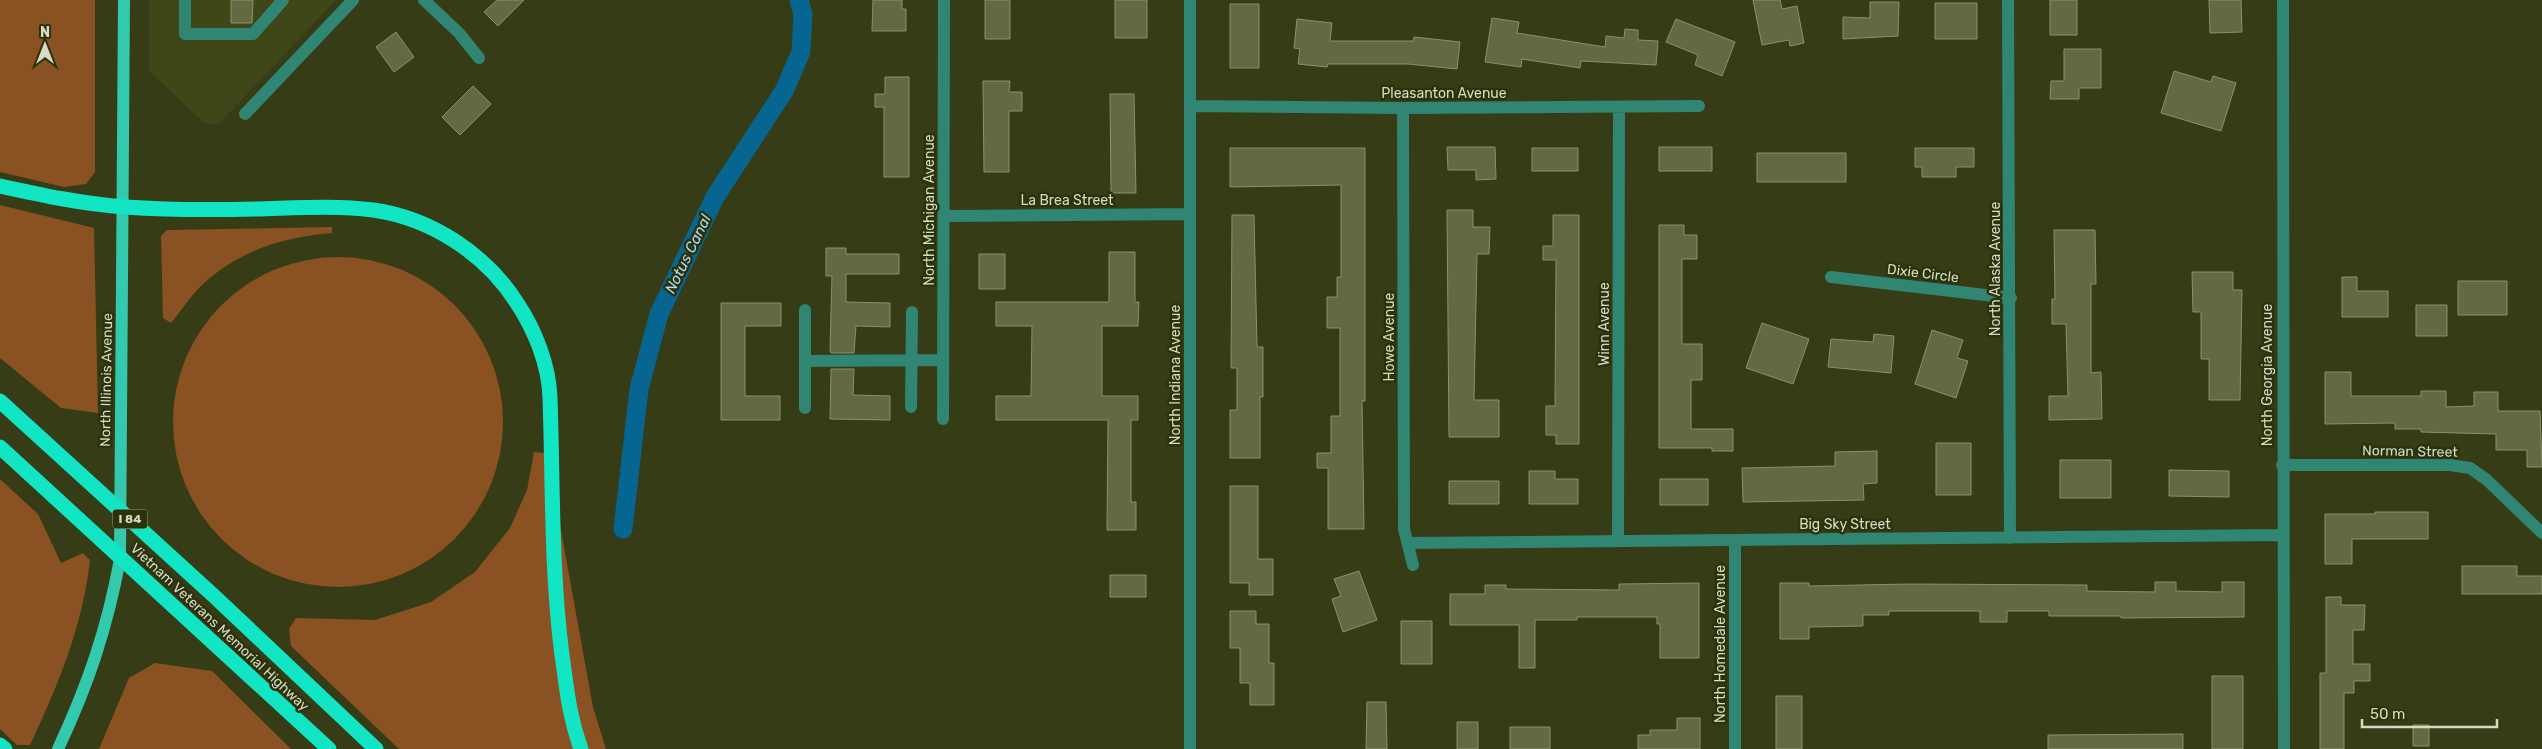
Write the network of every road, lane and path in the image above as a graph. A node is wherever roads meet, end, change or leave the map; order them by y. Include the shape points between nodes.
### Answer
1 (124, 0) edge
2 (185, 0) edge
3 (283, 0) edge
4 (354, 0) edge
5 (424, 0) edge
6 (944, 0) edge
7 (1190, 0) edge
8 (2008, 0) edge
9 (2283, 0) edge
10 (479, 58) dead end
11 (1190, 106) junction
12 (1699, 106) dead end
13 (1619, 107) junction
14 (1403, 108) junction
15 (245, 114) dead end
16 (0, 186) edge
17 (124, 207) junction
18 (1190, 214) junction
19 (944, 216) junction
20 (1831, 277) dead end
21 (2010, 298) junction
22 (805, 310) dead end
23 (912, 312) dead end
24 (911, 360) junction
25 (944, 360) junction
26 (805, 361) junction
27 (0, 401) edge
28 (911, 407) dead end
29 (805, 408) dead end
30 (943, 419) dead end
31 (0, 447) edge
32 (2282, 465) junction
33 (2542, 532) edge
34 (2282, 536) junction
35 (2010, 538) junction
36 (1735, 540) junction
37 (1618, 541) junction
38 (1408, 543) junction
39 (1413, 565) dead end
40 (0, 745) edge
41 (5, 749) edge
42 (58, 749) edge
43 (329, 749) edge
44 (376, 749) edge
45 (581, 749) edge
46 (1190, 749) edge
47 (1735, 749) edge
48 (2284, 749) edge

1 - 17 main road, North Illinois Avenue
2 - 3 street via 185,34 253,34
4 - 15 street
5 - 10 street via 459,33
6 - 19 street, North Michigan Avenue
7 - 11 street, North Indiana Avenue
8 - 21 street, North Alaska Avenue
9 - 32 street, North Georgia Avenue
11 - 14 street, Pleasanton Avenue
11 - 18 street, North Indiana Avenue
12 - 13 street, Pleasanton Avenue
13 - 14 street, Pleasanton Avenue
13 - 37 street, Winn Avenue
14 - 38 street, Howe Avenue via 1404,528
16 - 17 highway
17 - 42 main road, North Illinois Avenue via 120,559 101,643
17 - 45 highway via 374,210 447,236 481,259 505,284 538,343 550,393 555,597 570,721
18 - 19 street, La Brea Street
18 - 46 street, North Indiana Avenue
19 - 25 street, North Michigan Avenue
20 - 21 street, Dixie Circle
21 - 35 street, North Alaska Avenue
22 - 26 street
23 - 24 street
24 - 25 street
24 - 26 street
24 - 28 street
25 - 30 street, North Michigan Avenue
26 - 29 street
27 - 44 highway, Vietnam Veterans Memorial Highway / I 84
31 - 43 highway, Vietnam Veterans Memorial Highway / I 84
32 - 33 street, Norman Street via 2450,465 2470,468
32 - 34 street, North Georgia Avenue
34 - 35 street, Big Sky Street
34 - 48 street, North Georgia Avenue
35 - 36 street, Big Sky Street
36 - 37 street, Big Sky Street
36 - 47 street, North Homedale Avenue
37 - 38 street, Big Sky Street
38 - 39 street, Howe Avenue
40 - 41 highway

